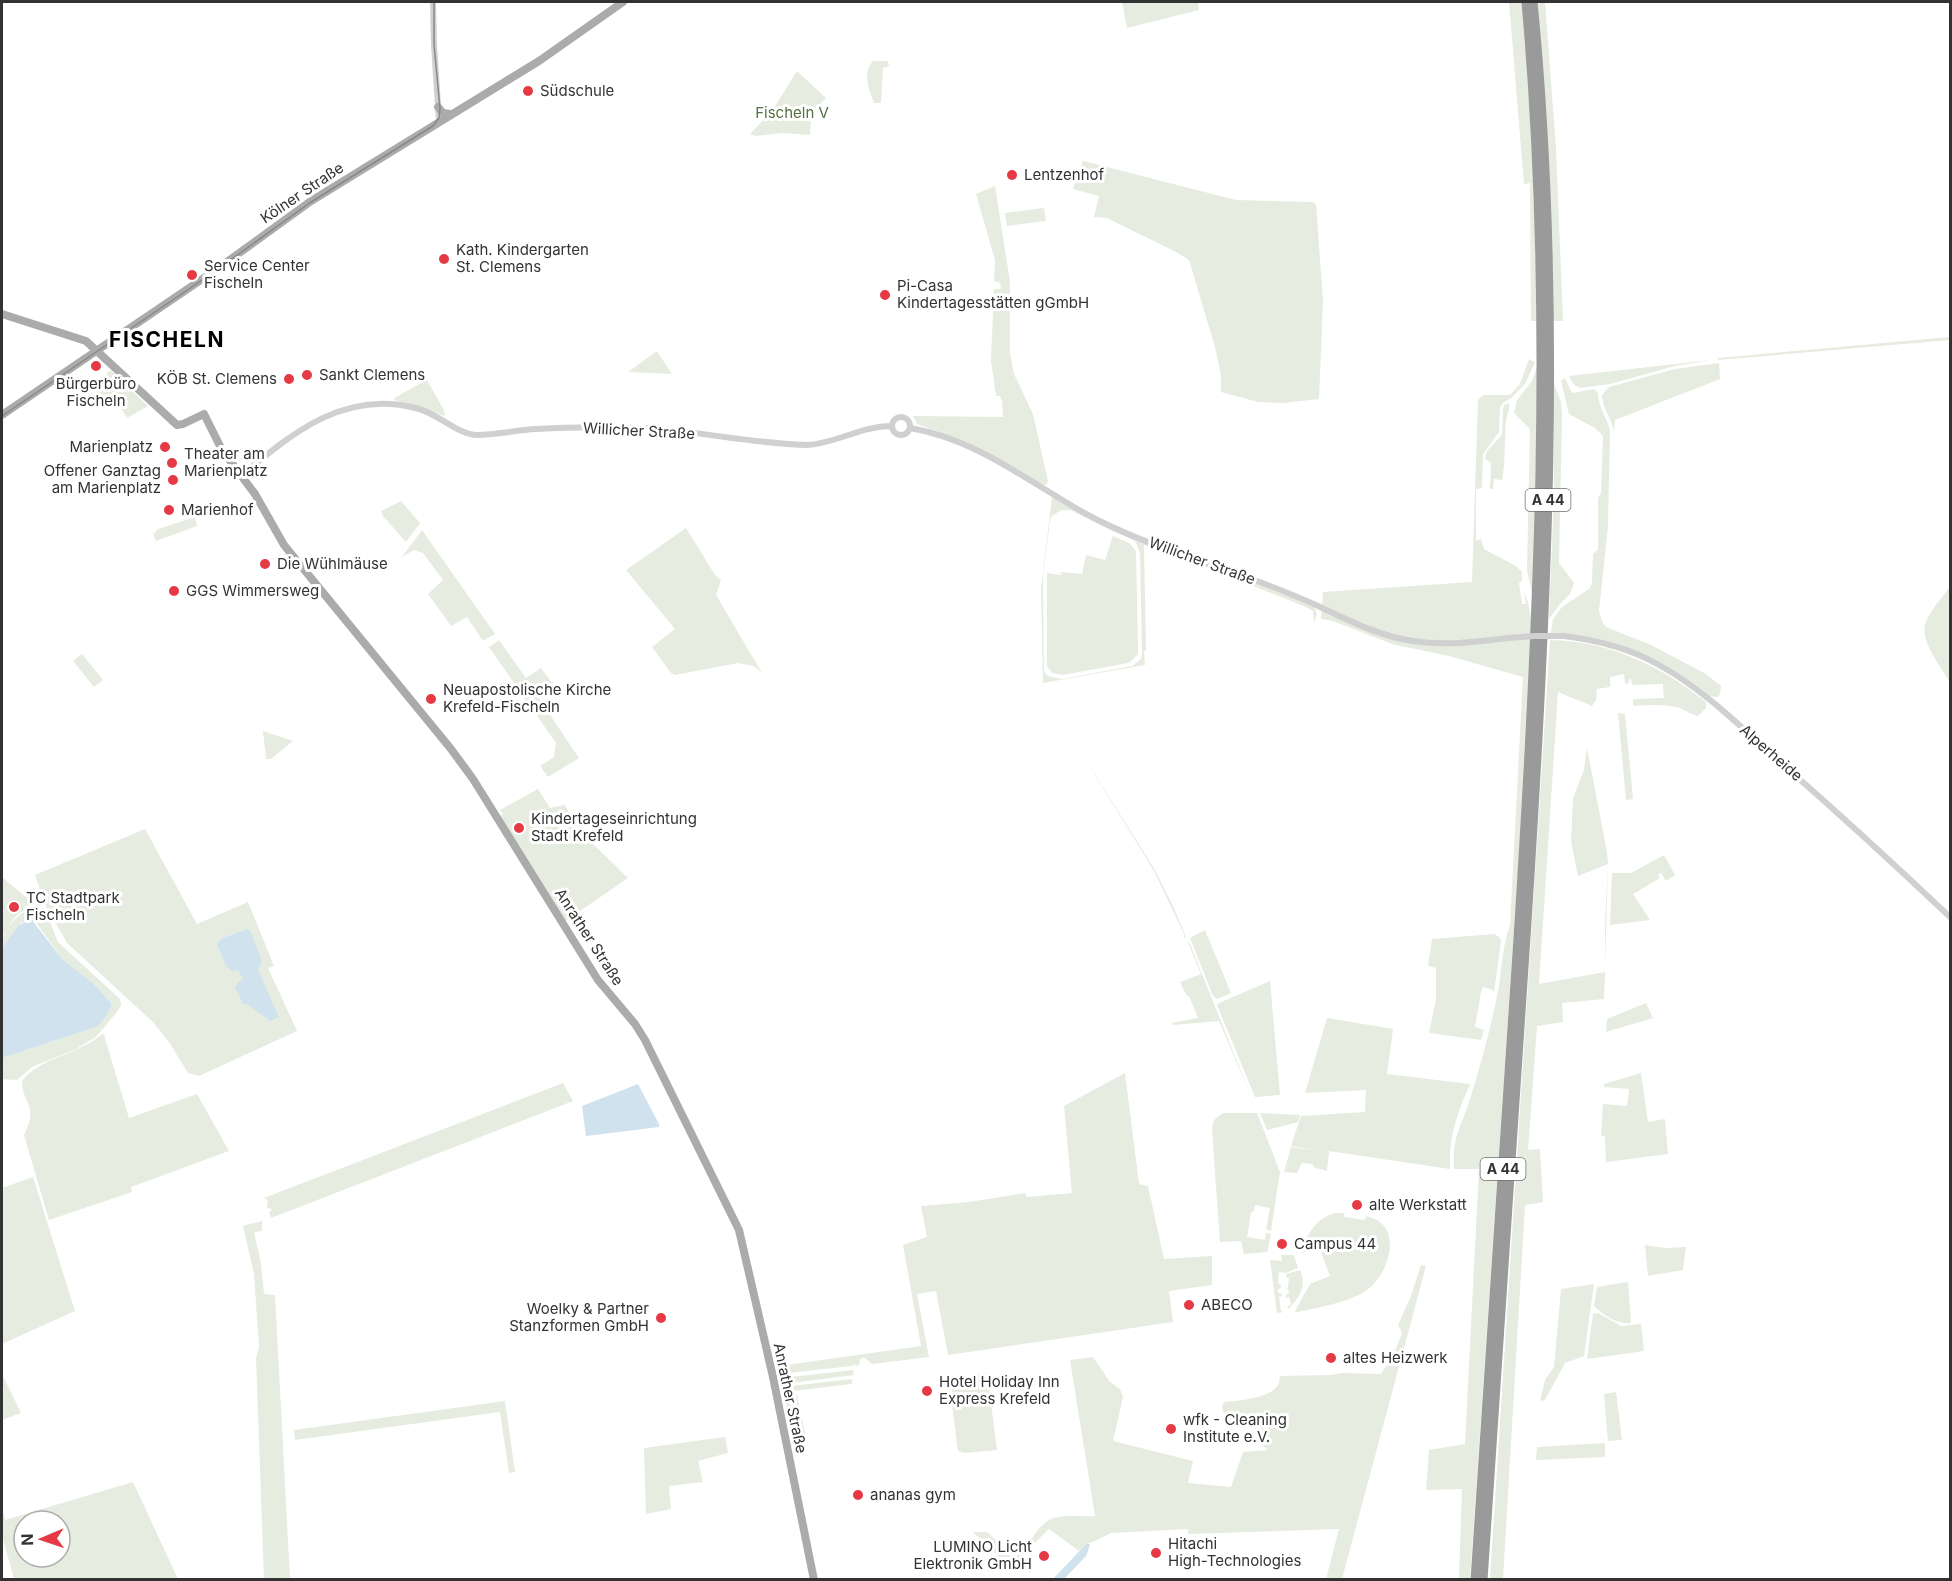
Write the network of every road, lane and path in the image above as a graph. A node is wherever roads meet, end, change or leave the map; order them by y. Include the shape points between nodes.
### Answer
1 (434, 2) edge
2 (623, 2) edge
3 (1526, 2) edge
4 (1533, 2) edge
5 (438, 107) junction
6 (451, 114) junction
7 (439, 121) junction
8 (2, 314) edge
9 (97, 350) junction
10 (2, 415) edge
11 (892, 426) junction
12 (910, 428) junction
13 (241, 476) junction
14 (1564, 636) joint
15 (1950, 917) edge
16 (814, 1580) edge
17 (1475, 1580) edge
18 (1483, 1580) edge

1 - 5 street
2 - 6 main road, Kölner Straße via 539,61
3 - 17 highway, A 44 via 1541,256 1540,535
4 - 18 highway, A 44 via 1548,244 1548,526 1533,830
5 - 6 main road
5 - 7 street
6 - 7 main road, Kölner Straße
7 - 9 main road, Kölner Straße via 310,201
8 - 9 main road via 82,339
9 - 10 main road, Kölner Straße
9 - 13 main road, Anrather Straße via 180,425 204,414
11 - 12 street via 893,432 901,436
11 - 12 street via 901,417 908,420
11 - 13 street, Willicher Straße via 864,429 808,445 621,427 474,435 422,410 390,403 350,407 317,421
12 - 14 street, Willicher Straße, bridge via 939,434 980,451 1121,530 1285,591 1371,630 1436,644
13 - 16 main road, Anrather Straße via 292,554 460,761 598,980 645,1040 739,1230
14 - 15 street, Alperheide via 1623,649 1686,682 1860,832

